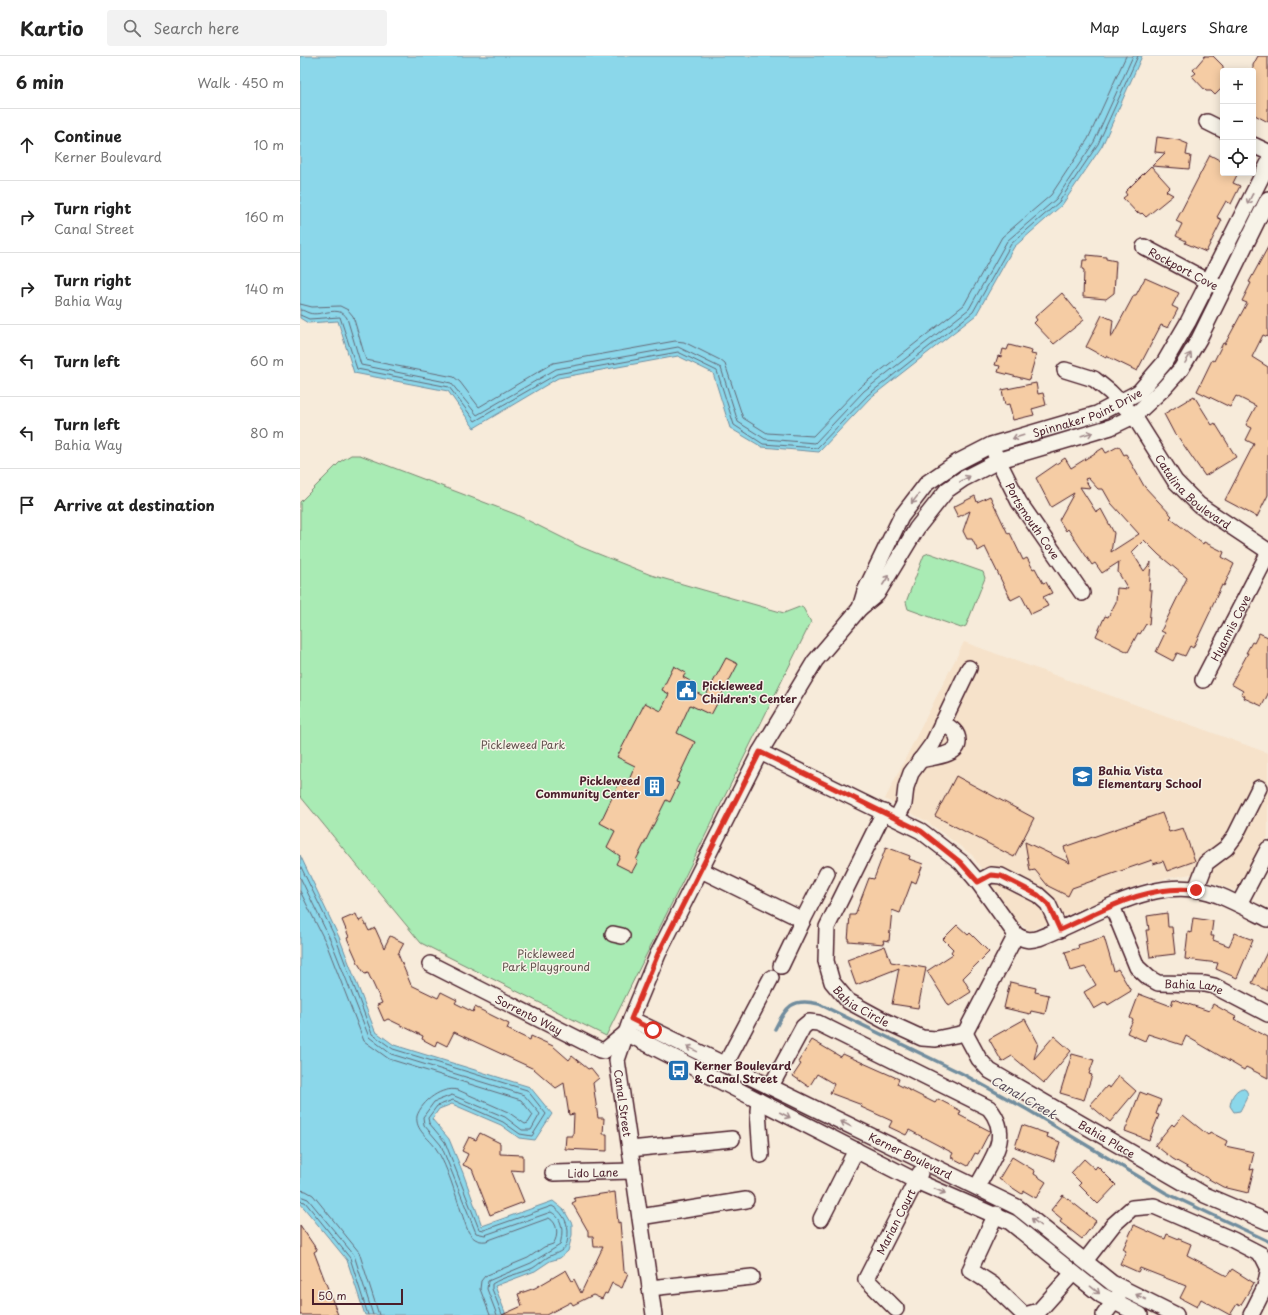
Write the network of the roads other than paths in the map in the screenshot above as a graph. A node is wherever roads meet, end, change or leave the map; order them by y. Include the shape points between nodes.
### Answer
1 (1208, 122) dead end
2 (1220, 128) edge
3 (1256, 146) edge
4 (1268, 152) edge
5 (1268, 164) edge
6 (1268, 198) edge
7 (1144, 247) dead end
8 (1209, 281) junction
9 (1224, 289) junction
10 (1065, 370) dead end
11 (1121, 401) junction
12 (1134, 416) junction
13 (991, 445) junction
14 (998, 462) junction
15 (1268, 553) edge
16 (1082, 593) dead end
17 (860, 608) junction
18 (969, 668) dead end
19 (1204, 680) dead end
20 (942, 723) junction
21 (760, 752) junction
22 (920, 760) junction
23 (1259, 788) dead end
24 (890, 815) junction
25 (1268, 849) edge
26 (701, 870) junction
27 (826, 873) dead end
28 (978, 882) junction
29 (1196, 890) junction
30 (1239, 904) junction
31 (1112, 906) junction
32 (1268, 919) edge
33 (803, 920) junction
34 (1060, 930) junction
35 (1016, 936) junction
36 (430, 964) dead end
37 (781, 966) dead end
38 (771, 978) dead end
39 (1268, 1014) edge
40 (631, 1019) junction
41 (626, 1033) junction
42 (965, 1033) junction
43 (726, 1065) junction
44 (771, 1086) junction
45 (759, 1101) junction
46 (732, 1139) dead end
47 (630, 1149) junction
48 (856, 1150) junction
49 (761, 1155) dead end
50 (925, 1163) junction
51 (633, 1171) junction
52 (553, 1173) dead end
53 (916, 1181) junction
54 (977, 1187) junction
55 (746, 1200) dead end
56 (996, 1214) junction
57 (640, 1217) junction
58 (821, 1219) dead end
59 (1268, 1222) edge
60 (1085, 1261) junction
61 (1268, 1267) edge
62 (1268, 1272) edge
63 (1073, 1273) junction
64 (752, 1277) dead end
65 (650, 1288) junction
66 (1124, 1289) junction
67 (1113, 1302) junction
68 (896, 1309) dead end
69 (650, 1314) edge
70 (1029, 1314) edge
71 (1104, 1315) edge
72 (1140, 1315) edge
73 (1176, 1315) edge
74 (1251, 1315) edge

1 - 2 street
3 - 4 street
5 -> 8 street, Spinnaker Point Drive
6 - 9 street, Spinnaker Point Drive
7 - 8 street, Rockport Cove
8 - 9 street, Rockport Cove
8 - 11 street, Spinnaker Point Drive via 1164,363 1139,392
12 -> 9 street, Spinnaker Point Drive via 1181,369
10 - 11 street, Catalina Boulevard via 1094,379
11 - 12 street, Catalina Boulevard
11 -> 13 street, Spinnaker Point Drive via 1097,414
14 -> 12 street, Spinnaker Point Drive via 1111,427
12 - 15 street, Catalina Boulevard via 1175,481 1199,505
13 - 14 street, Portsmouth Cove
13 -> 17 street, Spinnaker Point Drive via 927,483 901,517 864,591
14 - 16 street, Portsmouth Cove via 1019,502
17 -> 14 street, Spinnaker Point Drive via 877,594 917,528 947,490
15 - 19 street, Hyannis Cove
17 - 21 street, Spinnaker Point Drive via 815,661
18 - 20 street, Bahia Circle
20 - 22 street, Bahia Circle via 933,743
20 - 22 street via 958,736 956,749
21 - 24 street
21 - 26 street, Canal Street
22 - 24 street, Bahia Circle via 906,787 904,804
23 - 29 street via 1231,842 1206,863
24 - 28 street via 921,831 946,850
24 - 42 street, Bahia Circle via 826,928 826,961 832,982 848,1001 922,1038 936,1039
25 - 30 street
26 - 33 street
26 - 40 street, Canal Street via 658,954
27 - 33 street
28 - 34 street via 991,875 1001,876 1038,895 1048,904
28 - 35 street
29 - 30 street via 1218,895
29 - 31 street via 1169,888 1152,891
30 - 32 street
31 - 34 street
31 - 39 street, Bahia Lane via 1137,967 1149,978 1158,983 1214,986
33 - 37 street
34 - 35 street via 1032,940
35 - 42 street
36 - 41 street, Sorrento Way via 600,1050 604,1051
38 - 43 street
40 - 41 street, Canal Street
43 -> 40 street, Kerner Boulevard
41 - 45 street, Kerner Boulevard
41 - 47 street, Canal Street via 617,1060
42 - 59 street, Bahia Place via 979,1059 990,1071 1205,1195
43 - 44 street, Kerner Boulevard
50 -> 44 street, Kerner Boulevard
44 - 54 street via 803,1027 810,1022 818,1023 989,1108 997,1118 1001,1135
45 -> 48 street, Kerner Boulevard
45 - 49 street
46 - 47 street
47 - 51 street, Canal Street
48 - 53 street, Kerner Boulevard
48 - 58 street
50 - 53 street, Marian Court
50 - 54 street, Kerner Boulevard
51 - 52 street, Lido Lane
51 - 57 street, Canal Street
53 -> 56 street, Kerner Boulevard
53 - 68 street, Marian Court via 866,1279
60 -> 54 street, Kerner Boulevard via 1017,1207
55 - 57 street
56 - 63 street, Kerner Boulevard via 1010,1222
56 - 70 street via 970,1270
57 - 65 street, Canal Street
60 - 61 street via 1114,1225 1132,1208 1154,1206 1262,1255
60 - 66 street, Kerner Boulevard via 1112,1283
62 - 74 street via 1265,1287
63 -> 67 street, Kerner Boulevard
63 - 70 street
64 - 65 street
65 - 69 street, Canal Street
66 - 67 street
73 -> 66 street, Kerner Boulevard
67 - 71 street
67 - 72 street, Kerner Boulevard

